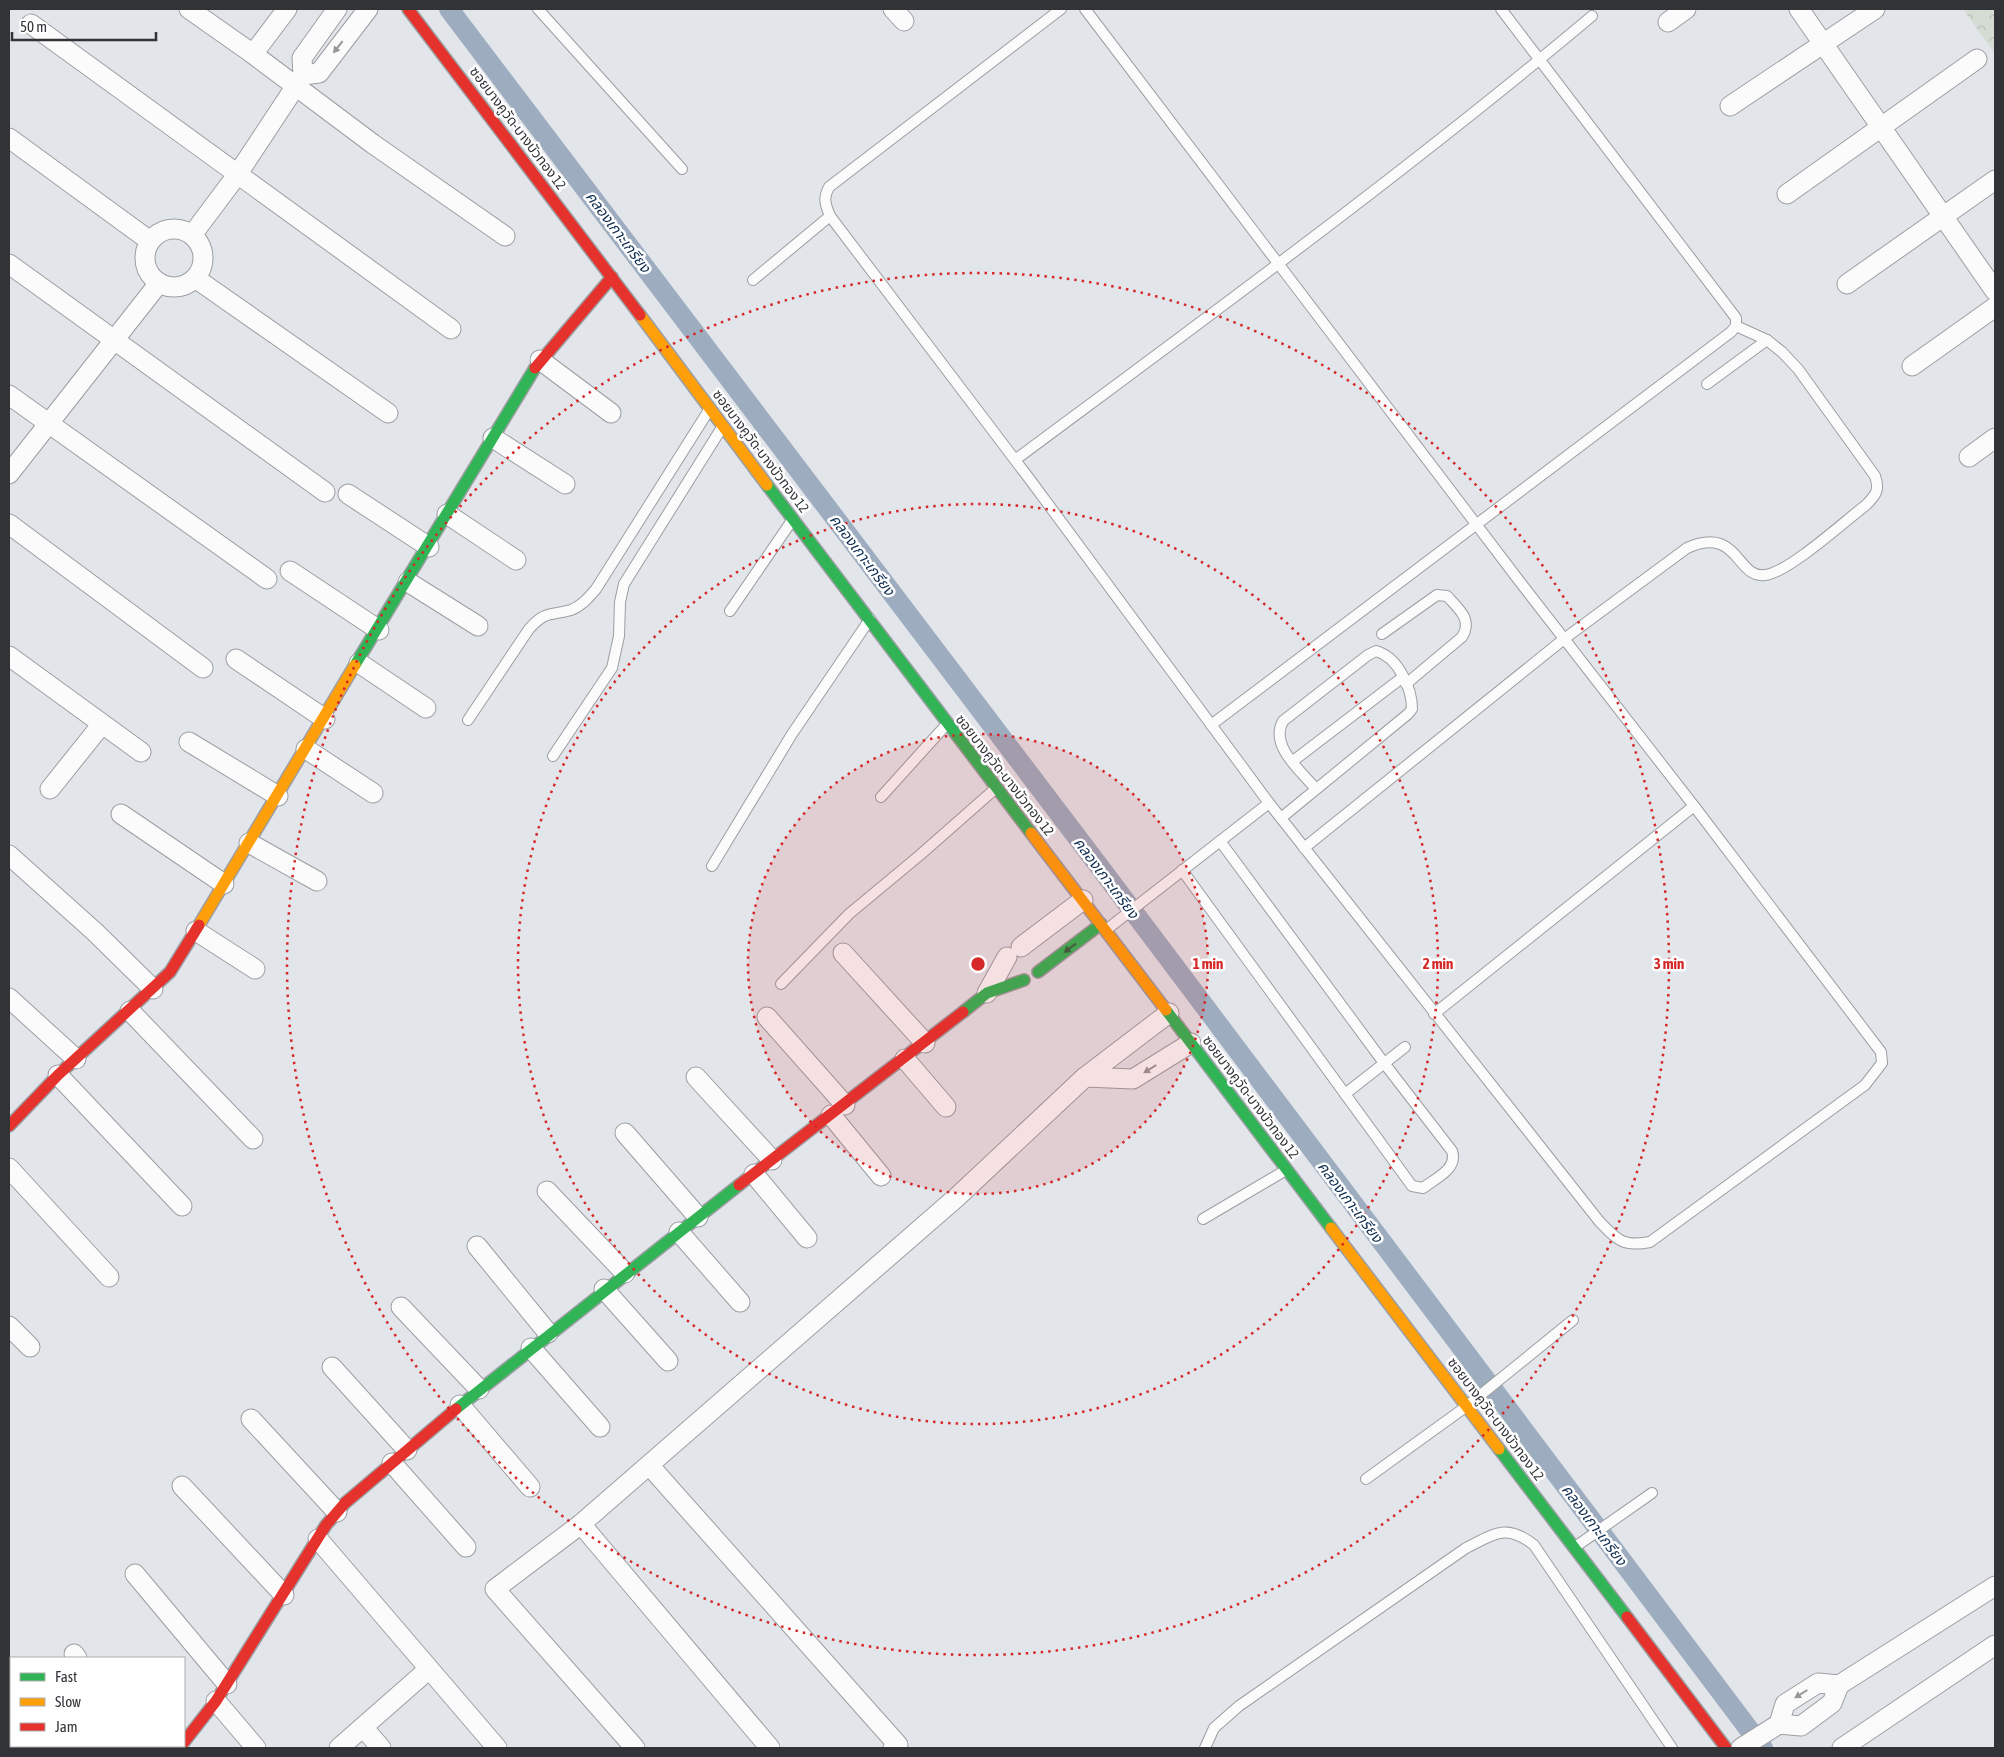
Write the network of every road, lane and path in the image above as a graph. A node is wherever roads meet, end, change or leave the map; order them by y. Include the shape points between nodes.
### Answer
1 (188, 9) edge
2 (287, 9) edge
3 (337, 9) edge
4 (368, 9) edge
5 (408, 9) edge
6 (538, 9) edge
7 (1061, 9) edge
8 (1085, 9) edge
9 (1501, 9) edge
10 (1686, 9) edge
11 (1799, 9) edge
12 (1875, 9) edge
13 (1592, 16) dead end
14 (1668, 22) dead end
15 (31, 24) dead end
16 (1821, 43) junction
17 (253, 54) junction
18 (1977, 59) dead end
19 (1539, 61) junction
20 (298, 80) junction
21 (1730, 106) dead end
22 (1881, 128) junction
23 (9, 138) edge
24 (682, 169) dead end
25 (237, 175) junction
26 (1995, 180) edge
27 (1787, 194) dead end
28 (1942, 215) junction
29 (830, 216) junction
30 (192, 235) junction
31 (505, 236) dead end
32 (150, 241) junction
33 (9, 264) edge
34 (1278, 264) junction
35 (612, 277) junction
36 (195, 278) junction
37 (754, 280) dead end
38 (159, 283) junction
39 (1847, 284) dead end
40 (1995, 291) edge
41 (1995, 307) edge
42 (1736, 326) junction
43 (451, 329) dead end
44 (114, 340) junction
45 (1767, 340) junction
46 (540, 360) junction
47 (1912, 366) dead end
48 (1707, 384) dead end
49 (9, 396) edge
50 (710, 410) junction
51 (388, 413) dead end
52 (611, 413) dead end
53 (49, 425) junction
54 (723, 427) junction
55 (493, 438) junction
56 (1995, 438) edge
57 (1969, 457) dead end
58 (1015, 460) junction
59 (9, 474) edge
60 (565, 484) dead end
61 (325, 492) dead end
62 (348, 494) dead end
63 (447, 514) junction
64 (794, 518) junction
65 (9, 524) edge
66 (1476, 524) junction
67 (429, 547) junction
68 (516, 560) dead end
69 (290, 571) dead end
70 (267, 579) dead end
71 (408, 582) junction
72 (730, 611) dead end
73 (871, 619) junction
74 (478, 626) dead end
75 (379, 630) junction
76 (1382, 634) dead end
77 (1564, 639) junction
78 (9, 656) edge
79 (236, 659) dead end
80 (359, 663) junction
81 (203, 668) dead end
82 (1404, 680) junction
83 (426, 708) dead end
84 (325, 719) junction
85 (468, 720) dead end
86 (102, 724) junction
87 (947, 725) junction
88 (1211, 725) junction
89 (189, 742) dead end
90 (306, 750) junction
91 (141, 752) dead end
92 (553, 756) dead end
93 (1293, 761) junction
94 (996, 788) junction
95 (50, 789) dead end
96 (1316, 789) junction
97 (373, 793) dead end
98 (278, 796) junction
99 (881, 796) dead end
100 (1269, 803) junction
101 (1694, 806) junction
102 (122, 814) dead end
103 (1281, 818) junction
104 (1220, 841) junction
105 (249, 843) junction
106 (1304, 848) junction
107 (9, 855) edge
108 (712, 866) dead end
109 (1182, 870) junction
110 (317, 881) dead end
111 (224, 884) junction
112 (1083, 900) junction
113 (1104, 927) junction
114 (196, 931) junction
115 (843, 953) dead end
116 (255, 969) dead end
117 (1038, 972) dead end
118 (1024, 980) dead end
119 (781, 984) dead end
120 (153, 989) junction
121 (987, 993) junction
122 (9, 998) edge
123 (130, 1011) junction
124 (1169, 1013) junction
125 (1434, 1014) junction
126 (767, 1017) dead end
127 (925, 1043) junction
128 (1191, 1043) junction
129 (1405, 1047) dead end
130 (905, 1059) junction
131 (76, 1060) junction
132 (1384, 1063) junction
133 (58, 1075) junction
134 (696, 1077) dead end
135 (1085, 1077) junction
136 (1345, 1094) junction
137 (946, 1107) dead end
138 (838, 1110) junction
139 (9, 1126) edge
140 (625, 1133) dead end
141 (252, 1140) dead end
142 (772, 1160) junction
143 (9, 1168) edge
144 (1287, 1169) junction
145 (754, 1174) junction
146 (881, 1176) dead end
147 (547, 1190) dead end
148 (182, 1206) dead end
149 (698, 1217) junction
150 (1204, 1220) dead end
151 (679, 1232) junction
152 (807, 1238) dead end
153 (477, 1246) dead end
154 (625, 1273) junction
155 (109, 1277) dead end
156 (604, 1289) junction
157 (740, 1302) dead end
158 (401, 1307) dead end
159 (1573, 1320) dead end
160 (9, 1326) edge
161 (548, 1334) junction
162 (30, 1347) dead end
163 (530, 1348) junction
164 (668, 1361) dead end
165 (332, 1367) dead end
166 (479, 1389) junction
167 (460, 1405) junction
168 (1467, 1406) junction
169 (252, 1419) dead end
170 (600, 1427) dead end
171 (407, 1450) junction
172 (392, 1463) junction
173 (649, 1465) junction
174 (1366, 1479) dead end
175 (182, 1486) dead end
176 (530, 1487) dead end
177 (1652, 1493) dead end
178 (337, 1512) junction
179 (581, 1524) junction
180 (318, 1539) junction
181 (466, 1547) dead end
182 (1574, 1548) junction
183 (135, 1574) dead end
184 (1995, 1586) edge
185 (284, 1595) junction
186 (1995, 1645) edge
187 (429, 1669) junction
188 (227, 1684) junction
189 (1839, 1685) junction
190 (216, 1701) junction
191 (1776, 1726) junction
192 (363, 1727) junction
193 (185, 1741) edge
194 (1746, 1746) edge
195 (256, 1748) edge
196 (339, 1748) edge
197 (381, 1748) edge
198 (497, 1748) edge
199 (635, 1748) edge
200 (770, 1748) edge
201 (893, 1748) edge
202 (1205, 1748) edge
203 (1672, 1748) edge
204 (1726, 1748) edge
205 (1842, 1748) edge

1 - 17 street
2 - 17 street
3 - 20 street via 302,58
4 -> 20 street via 319,73
5 - 35 street, ซอยบางคูวัด-บางบัวทอง 12
6 - 24 lane
7 - 29 lane via 829,187 825,204
8 - 34 lane
9 - 19 lane
10 - 14 street
11 - 16 street
12 - 16 street
13 - 19 lane
15 - 25 street
16 - 21 street
16 - 22 street
17 - 20 street
18 - 22 street
19 - 34 lane
19 - 42 lane via 1736,318
20 - 25 street
20 - 31 street
22 - 27 street
22 - 28 street
23 - 32 street
25 - 30 street
25 - 43 street
26 - 28 street
28 - 39 street
28 - 40 street
29 - 37 lane
29 - 58 lane
30 - 32 street via 184,230 165,230
30 - 36 street via 202,251 203,261
32 - 38 street via 146,249 146,268
33 - 44 street
34 - 58 lane
34 - 66 lane
35 - 46 street
35 - 50 street, ซอยบางคูวัด-บางบัวทอง 12
36 - 38 street via 178,287
36 - 51 street
38 - 44 street
41 - 47 street
42 - 45 lane
42 - 66 lane
44 - 53 street
44 - 61 street
45 - 48 lane
45 - 77 lane via 1798,369 1875,476 1878,485 1876,495 1784,568 1766,576 1756,575 1717,541 1703,541 1687,548
46 - 52 street
46 - 55 street
49 - 53 street
50 - 54 street, ซอยบางคูวัด-บางบัวทอง 12
50 - 85 lane via 596,589 585,602 572,609 548,613 537,620
53 - 59 street
53 - 70 street
54 - 64 street, ซอยบางคูวัด-บางบัวทอง 12
54 - 92 lane via 624,584 612,668
55 - 60 street
55 - 63 street
56 - 57 street
58 - 88 lane
62 - 67 street
63 - 67 street
63 - 68 street
64 - 72 lane
64 - 73 street, ซอยบางคูวัด-บางบัวทอง 12
65 - 81 street
66 - 77 lane
66 - 88 lane
67 - 71 street
69 - 75 street
71 - 74 street
71 - 75 street
73 - 87 street, ซอยบางคูวัด-บางบัวทอง 12
73 - 108 lane via 792,734
75 - 80 street
76 - 82 lane via 1437,595 1447,596 1467,620 1467,629 1462,637
77 - 101 lane
77 - 106 lane
78 - 86 street
79 - 84 street
80 - 83 street
80 - 84 street
82 - 93 lane
82 - 93 lane via 1394,661 1386,654 1376,651 1368,655 1283,722 1280,739 1283,749
82 - 96 lane via 1410,692 1412,709
84 - 90 street
86 - 91 street
86 - 95 street
87 - 94 street, ซอยบางคูวัด-บางบัวทอง 12
87 - 99 lane
88 - 100 lane
89 - 98 street
90 - 97 street
90 - 98 street
93 - 96 lane
94 - 112 street, ซอยบางคูวัด-บางบัวทอง 12
94 - 119 lane via 849,914
96 - 103 lane
98 - 105 street
100 - 103 lane
100 - 104 lane
101 - 125 lane
101 - 125 lane via 1881,1052 1882,1064 1865,1085 1650,1242 1632,1246 1622,1242 1599,1220
102 - 111 street
103 - 106 lane
104 - 109 lane
104 - 132 lane
105 - 110 street
105 - 111 street
106 - 125 lane
107 - 120 street
109 - 113 lane
109 - 136 lane
111 - 114 street
112 - 113 street, ซอยบางคูวัด-บางบัวทอง 12
112 - 121 street via 1014,952
113 -> 117 street
113 - 124 street, ซอยบางคูวัด-บางบัวทอง 12
114 - 116 street
114 - 120 street via 170,972
115 - 127 street
118 - 121 street
120 - 123 street
121 - 127 street
122 - 131 street
123 - 131 street
123 - 141 street
124 - 128 street, ซอยบางคูวัด-บางบัวทอง 12
124 - 135 street
126 - 138 street
127 - 130 street
128 -> 135 street via 1133,1079
128 - 144 street, ซอยบางคูวัด-บางบัวทอง 12
129 - 132 lane
130 - 137 street
130 - 138 street
131 - 133 street
132 - 136 lane
132 - 136 lane via 1452,1152 1455,1160 1452,1166 1422,1188 1412,1186
133 - 139 street
133 - 148 street
134 - 142 street
135 - 173 street via 957,1197
138 - 142 street
138 - 146 street
140 - 149 street
142 - 145 street
143 - 155 street
144 - 150 lane
144 - 168 street, ซอยบางคูวัด-บางบัวทอง 12
145 - 149 street
145 - 152 street
147 - 154 street
149 - 151 street
151 - 154 street
151 - 157 street
153 - 161 street
154 - 156 street
156 - 161 street
156 - 164 street
158 - 166 street
159 - 168 lane
160 - 162 street
161 - 163 street
163 - 166 street
163 - 170 street
165 - 171 street
166 - 167 street
167 - 171 street
167 - 176 street
168 - 174 lane
168 - 182 street, ซอยบางคูวัด-บางบัวทอง 12
169 - 178 street
171 - 172 street
172 - 178 street
172 - 181 street
173 - 179 street
173 - 201 street via 898,1745
175 - 185 street
177 - 182 lane
178 - 180 street
179 - 199 street via 495,1589
179 - 200 street
180 - 185 street
180 - 187 street
182 - 204 street, ซอยบางคูวัด-บางบัวทอง 12
183 - 188 street
184 - 189 street
185 - 188 street
186 - 205 street
187 - 192 street
187 - 198 street
188 - 190 street
189 - 191 street via 1832,1703 1801,1726
189 -> 191 street via 1818,1683 1785,1704
190 - 193 street
190 - 195 street
191 - 194 street
192 - 196 street
192 - 197 street
202 - 203 lane via 1214,1728 1239,1706 1466,1548 1495,1534 1508,1532 1520,1534 1534,1545

